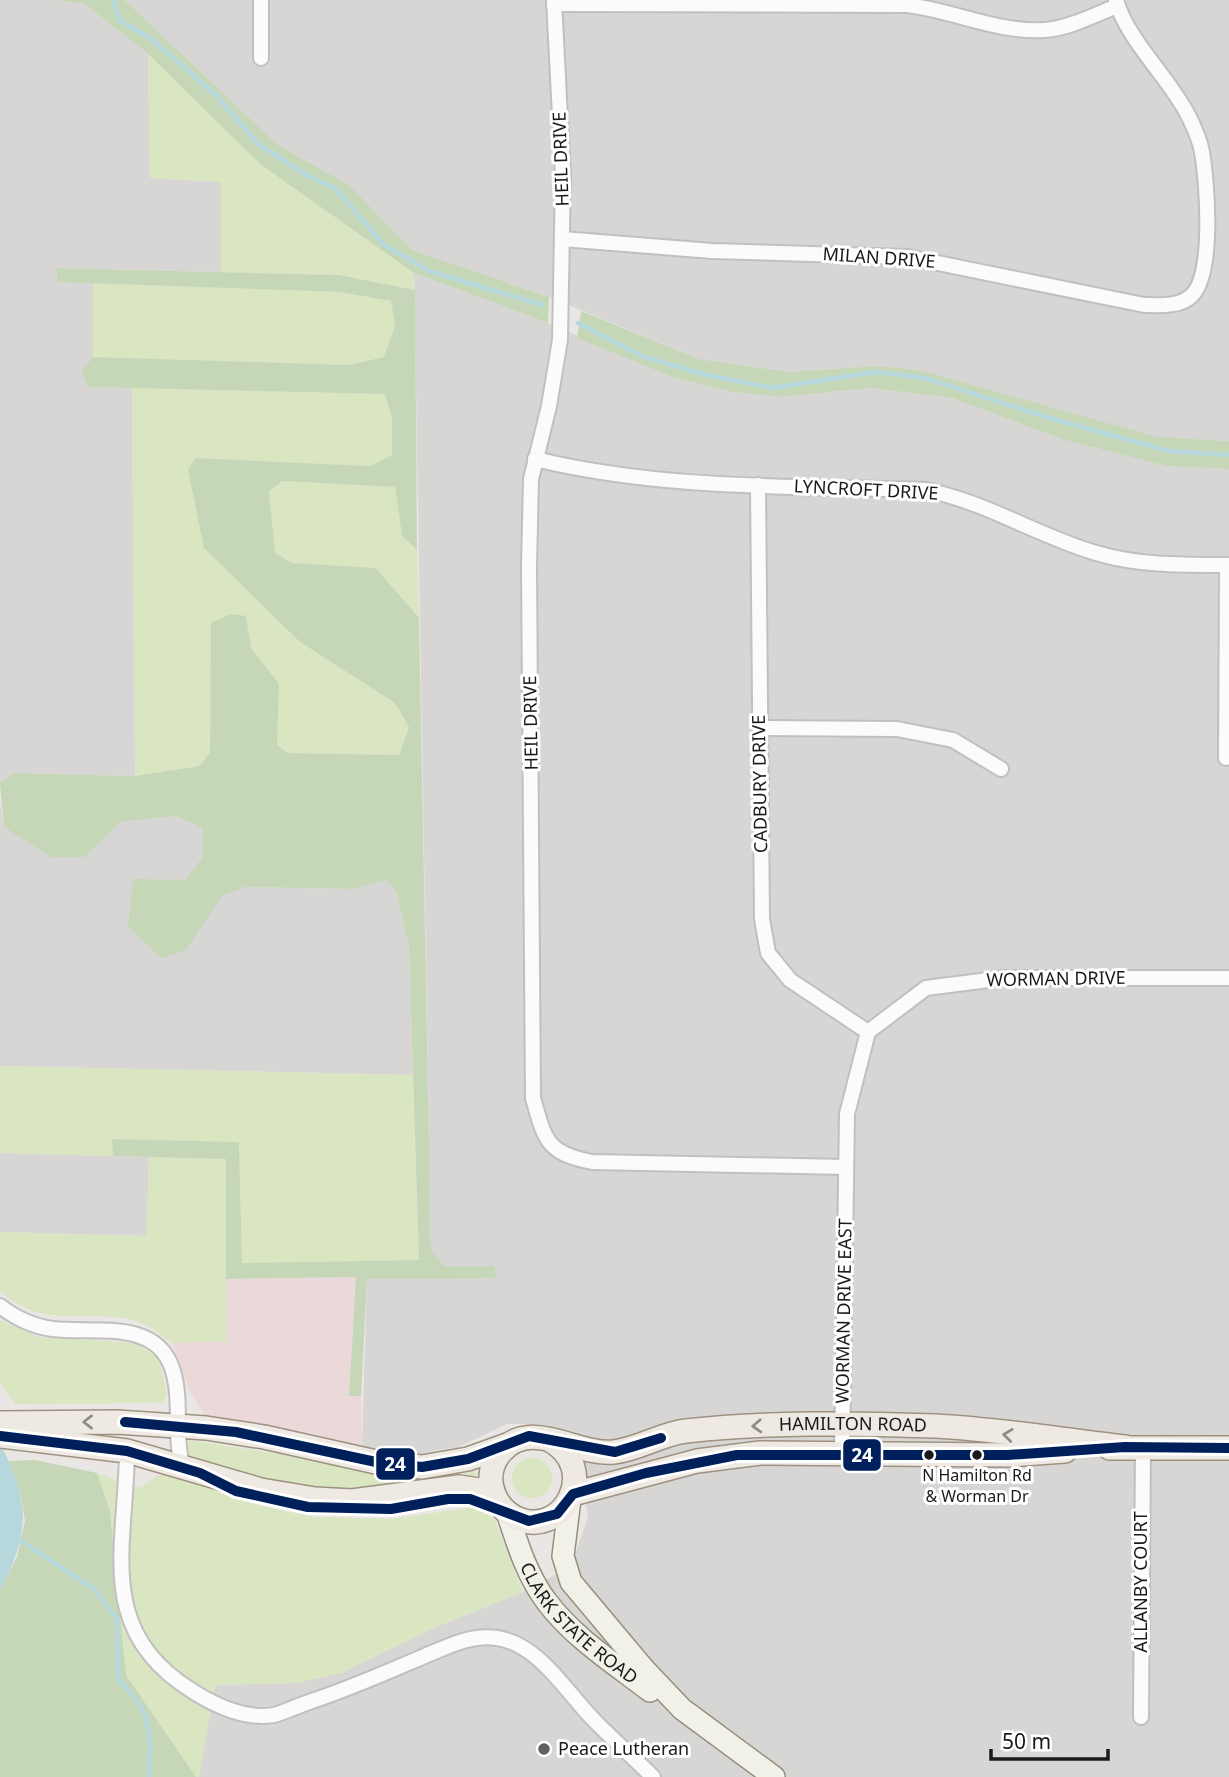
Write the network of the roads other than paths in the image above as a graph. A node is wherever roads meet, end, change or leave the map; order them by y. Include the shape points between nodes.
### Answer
1 (261, 0) edge
2 (554, 2) edge
3 (829, 3) edge
4 (1116, 3) edge
5 (261, 58) dead end
6 (562, 239) junction
7 (535, 459) junction
8 (758, 485) junction
9 (1228, 565) edge
10 (760, 728) junction
11 (1226, 758) dead end
12 (1001, 769) dead end
13 (1229, 978) edge
14 (868, 1032) junction
15 (846, 1167) junction
16 (0, 1306) edge
17 (0, 1423) edge
18 (843, 1425) junction
19 (177, 1426) junction
20 (47, 1432) junction
21 (0, 1436) edge
22 (507, 1445) junction
23 (1134, 1447) junction
24 (1229, 1448) edge
25 (127, 1451) junction
26 (576, 1453) junction
27 (842, 1455) junction
28 (191, 1471) junction
29 (566, 1502) junction
30 (501, 1504) junction
31 (682, 1709) junction
32 (1141, 1717) dead end
33 (653, 1777) edge
34 (774, 1777) edge

1 - 5 street
2 - 3 street
2 - 6 street, HEIL DRIVE
3 - 4 street via 929,8 999,27 1035,30 1067,26
4 - 6 street, MILAN DRIVE via 1155,69 1175,93 1201,149 1207,192 1205,253 1201,281 1190,298 1166,306 1144,305 908,257 712,251
6 - 7 street, HEIL DRIVE via 560,340
7 - 8 street, LYNCROFT DRIVE via 639,479
7 - 15 street, HEIL DRIVE via 529,567 533,1098 545,1141 566,1157 592,1162
8 - 9 street, LYNCROFT DRIVE via 926,490 956,496 1096,553 1146,564
8 - 10 street, CADBURY DRIVE
9 - 11 street
10 - 12 street via 897,729 953,740
10 - 14 street, CADBURY DRIVE via 762,919 768,953 790,980
13 - 14 street, WORMAN DRIVE via 1003,978 926,988
14 - 15 street via 847,1114
15 - 18 street, WORMAN DRIVE EAST
16 - 19 street via 27,1322 54,1329 125,1331 160,1348 172,1366 177,1388
17 - 20 main road
23 -> 18 main road, HAMILTON ROAD via 936,1426
18 -> 26 main road, HAMILTON ROAD via 710,1430 621,1460
18 - 27 street, WORMAN DRIVE EAST
19 -> 20 main road via 117,1422
19 - 22 main road via 264,1437 402,1466 443,1465
19 - 28 street via 176,1447
20 - 21 main road
20 - 25 main road
22 - 26 main road via 529,1436 548,1439
22 - 30 main road via 492,1469
23 - 24 main road, HAMILTON ROAD
23 - 27 main road, HAMILTON ROAD via 1008,1455
23 - 32 street, ALLANBY COURT
25 - 28 main road
25 - 33 street via 121,1584 130,1622 145,1651 179,1683 206,1700 244,1714 273,1715 473,1637 498,1638 521,1646 541,1661
26 - 29 main road
27 - 29 main road, HAMILTON ROAD via 760,1453 713,1459
28 - 30 main road via 236,1491 308,1507 391,1509 448,1499
29 - 30 main road via 543,1520 529,1521
29 - 31 main road, CLARK STATE ROAD via 552,1555 560,1585 599,1632 631,1654
30 - 31 main road, CLARK STATE ROAD via 547,1602 580,1636 654,1695
31 - 34 main road, CLARK STATE ROAD

